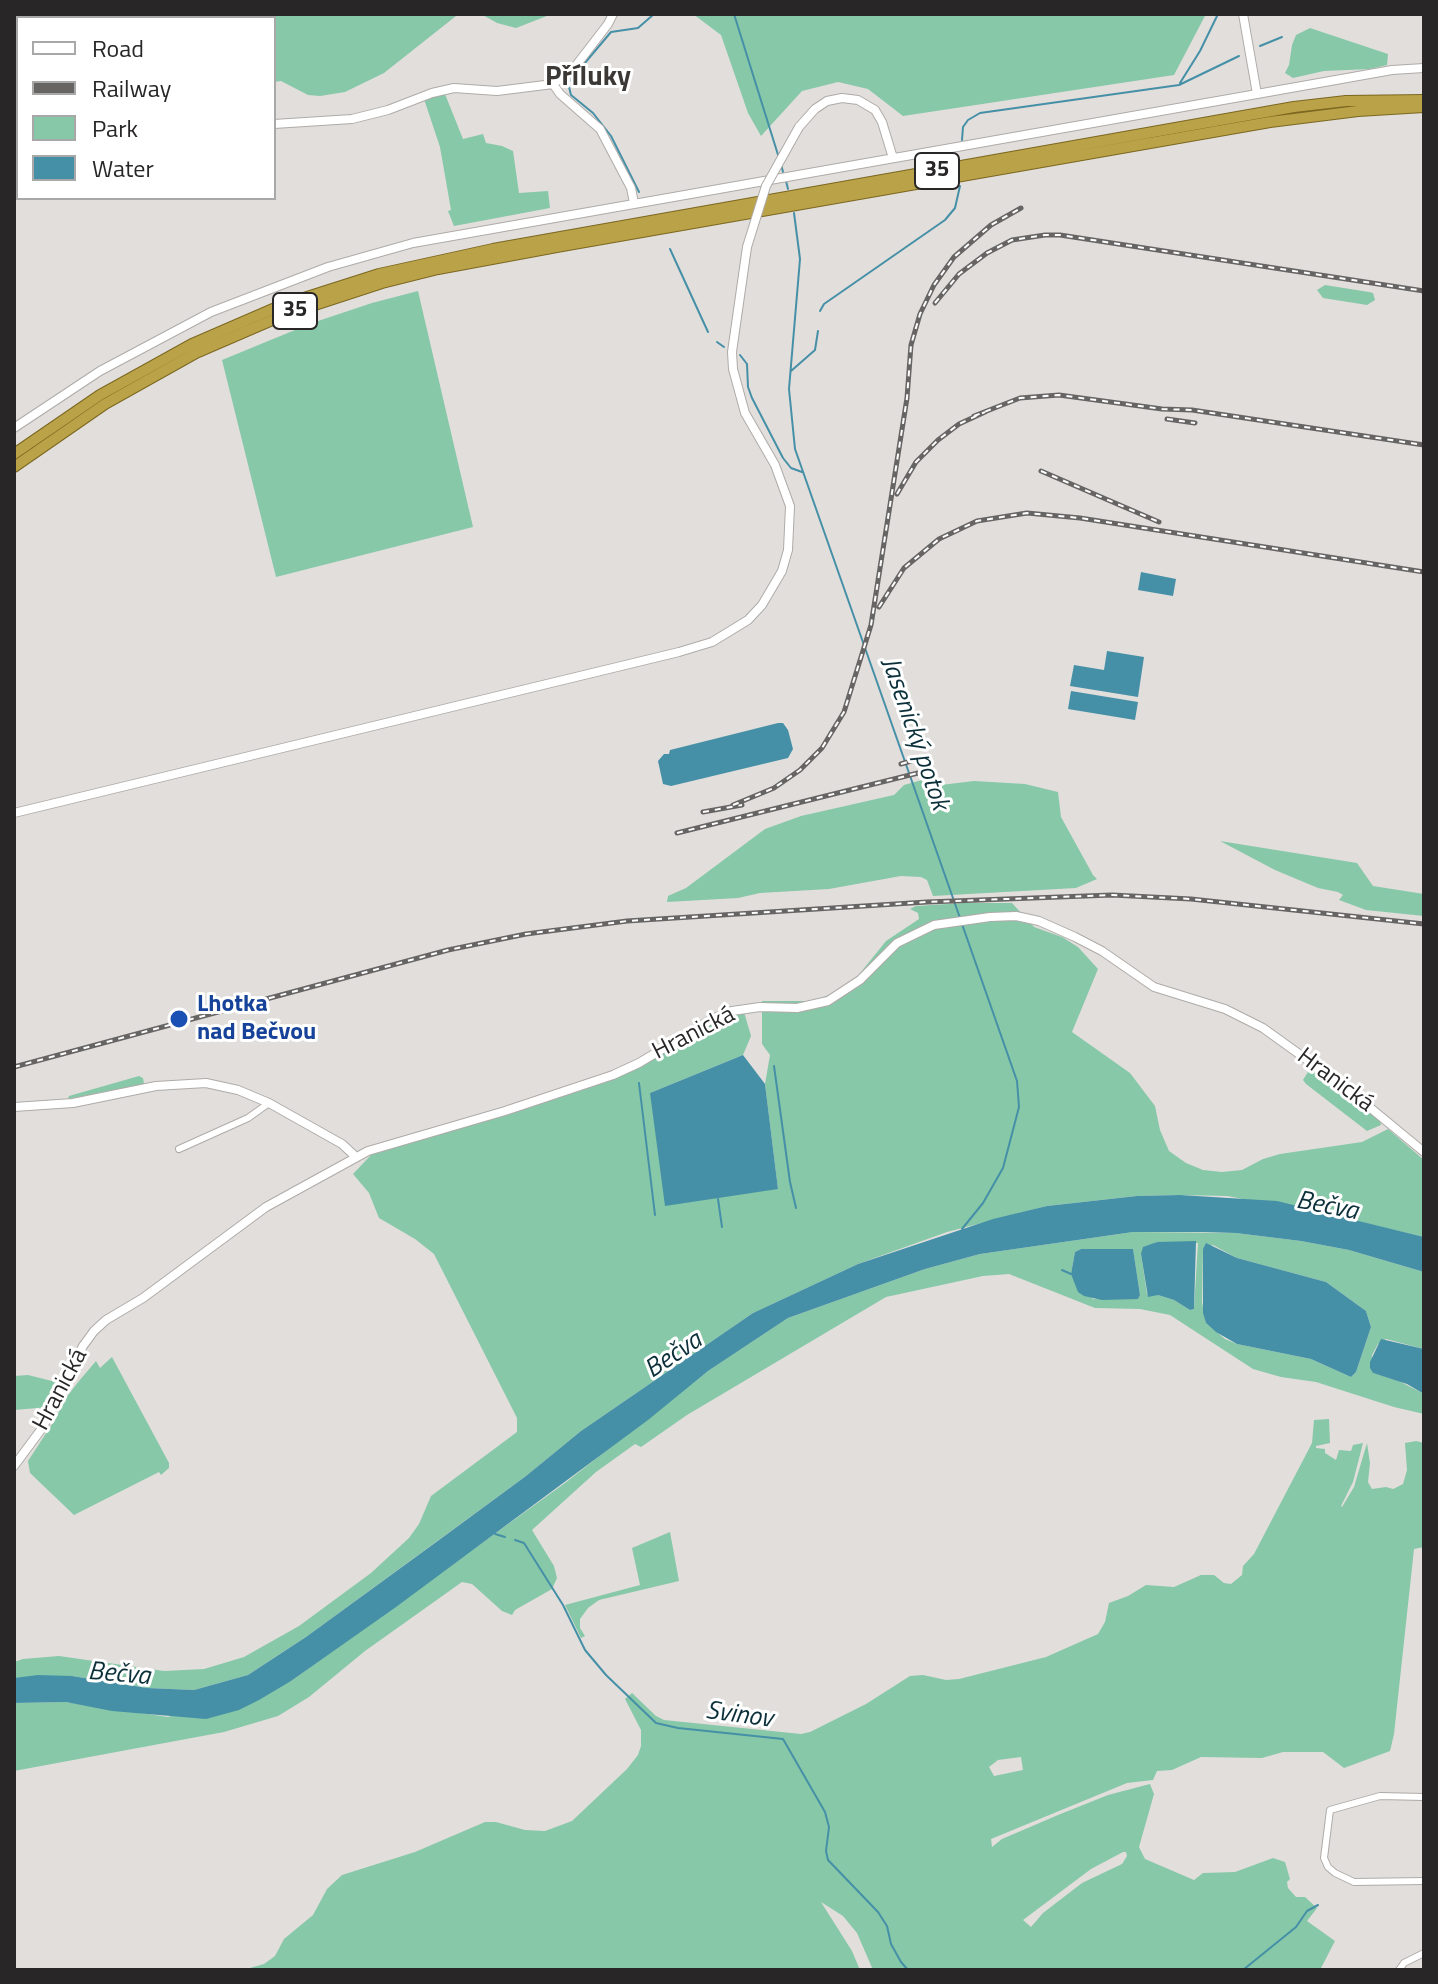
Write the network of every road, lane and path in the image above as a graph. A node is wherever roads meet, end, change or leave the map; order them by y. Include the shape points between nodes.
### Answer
1 (613, 14) edge
2 (1243, 14) edge
3 (1424, 68) edge
4 (553, 84) junction
5 (1257, 94) junction
6 (1424, 100) edge
7 (1424, 107) edge
8 (276, 124) edge
9 (893, 158) junction
10 (634, 203) junction
11 (14, 428) edge
12 (14, 454) edge
13 (14, 467) edge
14 (14, 813) edge
15 (269, 1103) junction
16 (14, 1107) edge
17 (179, 1149) dead end
18 (1424, 1152) edge
19 (356, 1157) junction
20 (14, 1466) edge
21 (1424, 1797) edge
22 (1424, 1881) edge
23 (1424, 1953) edge
24 (1399, 1970) edge

1 - 4 street via 571,72
2 - 5 street
3 - 5 street
4 - 8 street via 497,91 454,88 352,119
4 - 10 street via 600,129
5 - 9 street
6 - 12 highway, 35 via 1307,105 493,249 379,274 282,305 192,344 100,395
7 - 13 highway, 35 via 1270,122 396,280 284,315 196,353 105,404
9 - 10 street
9 - 14 street, bridge via 875,110 858,100 827,101 799,127 766,186 747,247 733,369 745,413 775,465 790,506 782,571 748,620 712,642 679,652
10 - 11 street via 413,243 293,279 144,346
15 - 16 street via 206,1083
15 - 17 street
15 - 19 street
18 - 19 street, Hranická via 1299,1052 1249,1020 1163,991 1091,945 1039,921 1006,915 934,925 907,936 848,990 828,1001 732,1011 613,1075
19 - 20 street, Hranická via 266,1207 101,1324 83,1346 43,1427
21 - 22 street via 1380,1796 1330,1810 1324,1858 1335,1873 1354,1882
23 - 24 street

